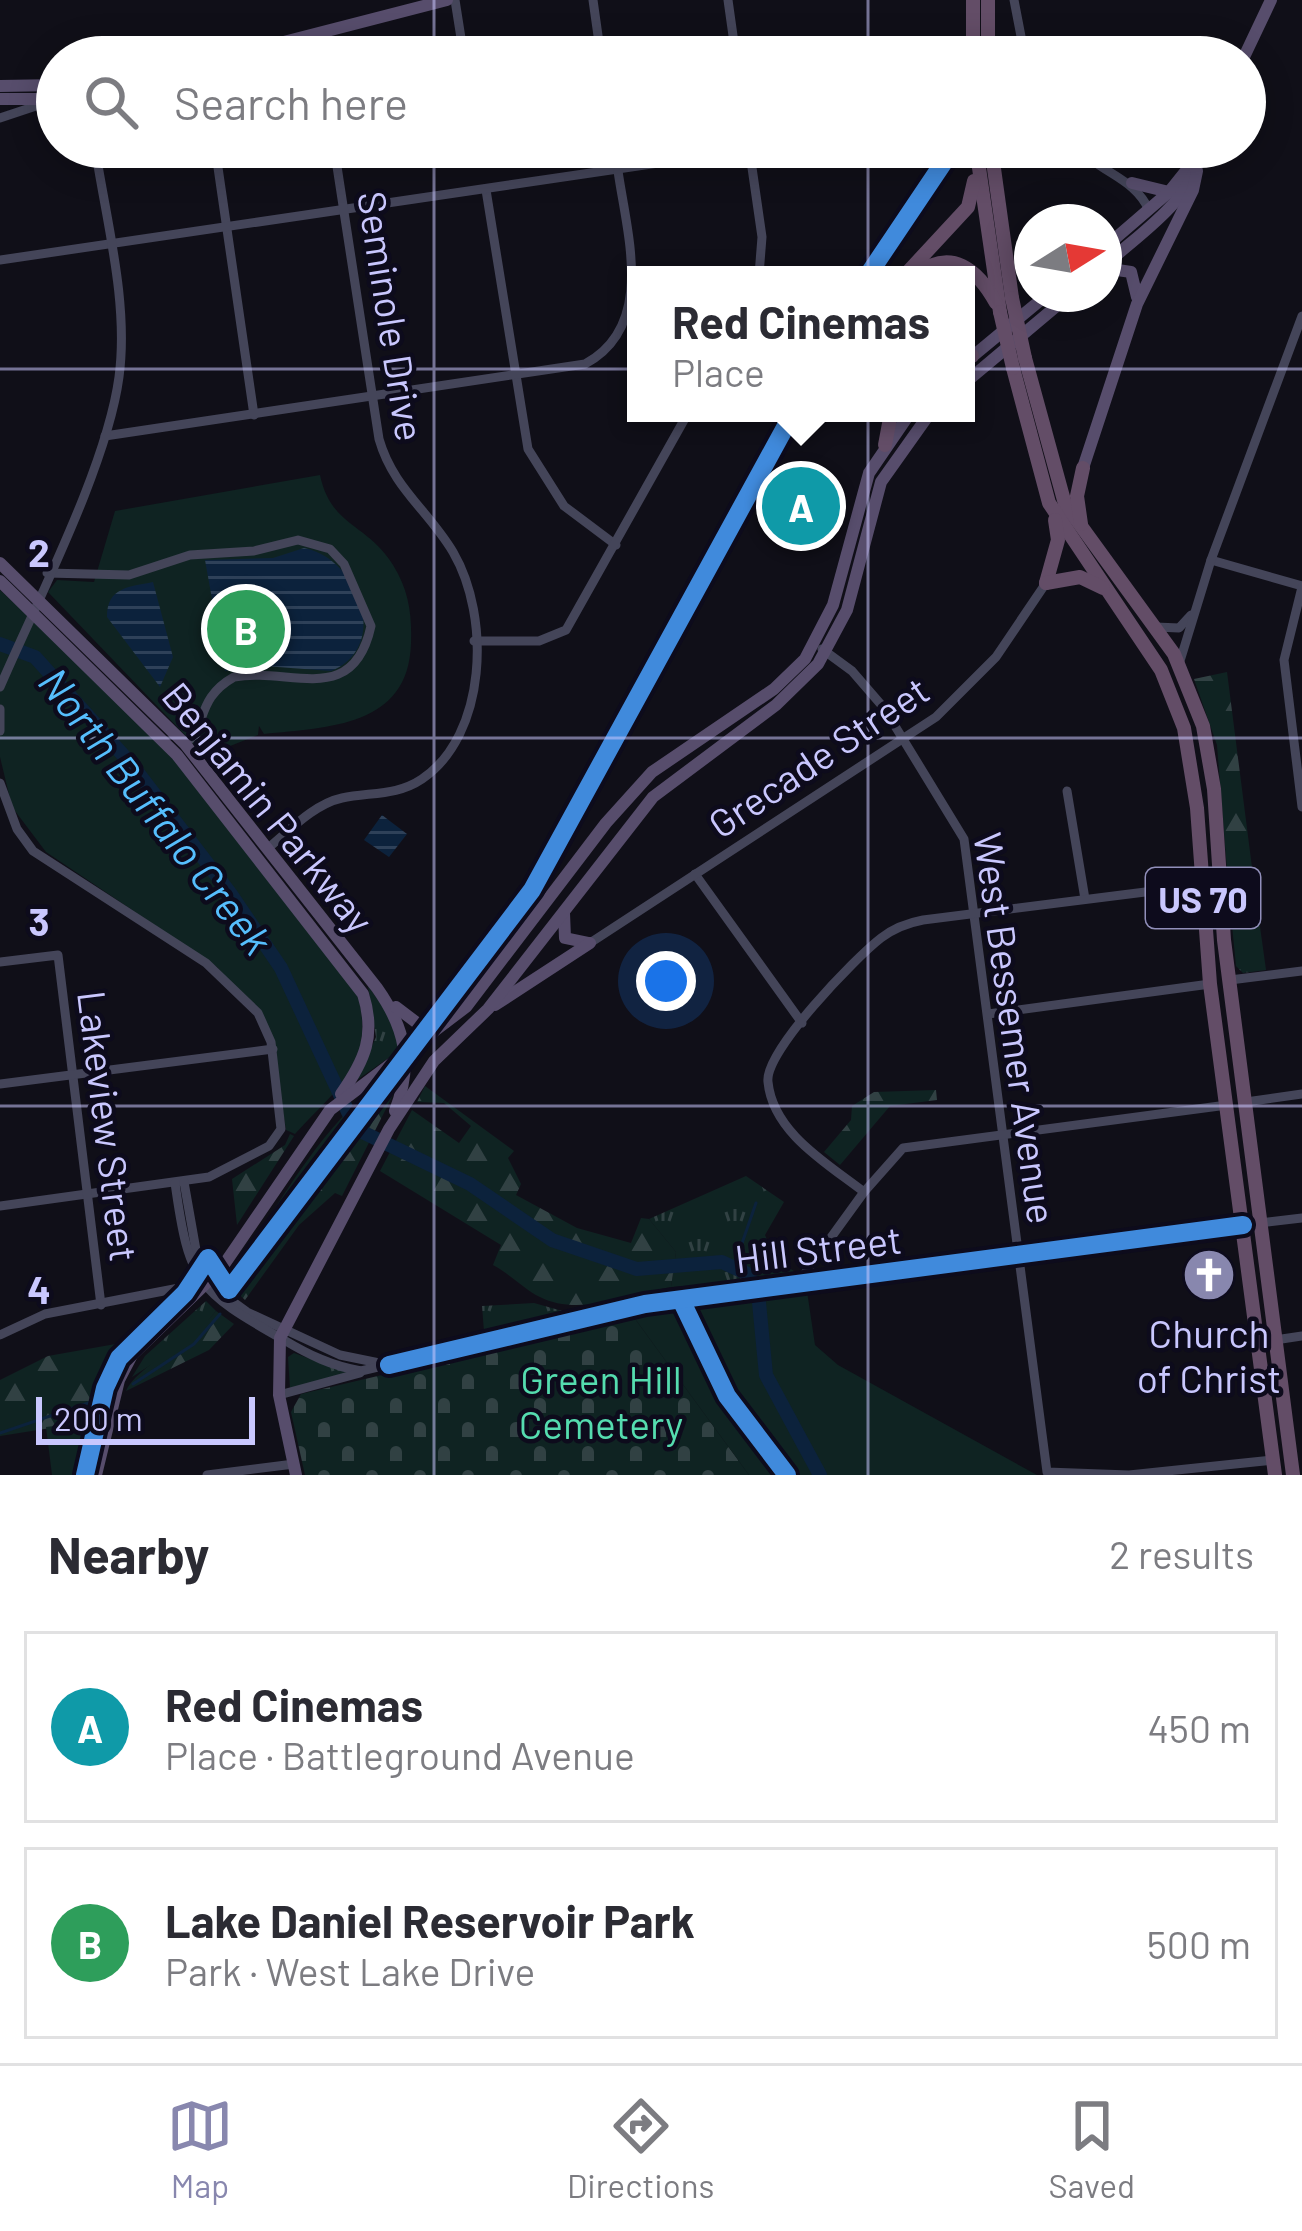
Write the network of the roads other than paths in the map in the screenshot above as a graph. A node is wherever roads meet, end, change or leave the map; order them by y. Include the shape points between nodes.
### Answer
1 (451, 0) edge
2 (593, 0) edge
3 (728, 0) edge
4 (970, 0) edge
5 (988, 0) edge
6 (1014, 0) edge
7 (1271, 0) edge
8 (317, 34) joint
9 (309, 36) edge
10 (459, 36) edge
11 (599, 36) edge
12 (733, 36) edge
13 (972, 36) edge
14 (988, 36) edge
15 (1021, 36) edge
16 (1254, 36) edge
17 (36, 88) edge
18 (2, 94) edge
19 (36, 97) edge
20 (36, 106) edge
21 (3, 118) edge
22 (98, 168) edge
23 (218, 168) edge
24 (337, 168) edge
25 (635, 168) edge
26 (752, 168) edge
27 (977, 168) edge
28 (983, 168) edge
29 (985, 168) edge
30 (1101, 168) edge
31 (1187, 168) edge
32 (1198, 168) edge
33 (618, 171) junction
34 (1197, 172) junction
35 (1132, 183) junction
36 (486, 190) junction
37 (1169, 192) junction
38 (343, 212) junction
39 (1151, 216) junction
40 (227, 230) junction
41 (1122, 236) edge
42 (110, 247) junction
43 (1122, 247) edge
44 (1161, 248) junction
45 (0, 260) edge
46 (632, 266) edge
47 (760, 266) edge
48 (913, 266) edge
49 (931, 266) edge
50 (964, 266) edge
51 (1122, 270) edge
52 (975, 275) edge
53 (627, 299) edge
54 (1137, 304) junction
55 (1000, 312) junction
56 (1026, 312) edge
57 (1050, 312) edge
58 (1302, 316) edge
59 (975, 353) edge
60 (1019, 363) junction
61 (975, 374) edge
62 (514, 377) junction
63 (371, 397) junction
64 (254, 415) junction
65 (683, 422) edge
66 (889, 422) edge
67 (903, 422) edge
68 (924, 422) edge
69 (105, 436) junction
70 (885, 445) junction
71 (1046, 450) junction
72 (1083, 468) junction
73 (1049, 503) junction
74 (1084, 535) junction
75 (616, 545) junction
76 (1211, 560) junction
77 (0, 563) edge
78 (47, 573) junction
79 (0, 581) edge
80 (1046, 583) junction
81 (1302, 586) edge
82 (1107, 591) junction
83 (32, 610) junction
84 (1193, 611) junction
85 (1156, 627) junction
86 (474, 641) junction
87 (820, 648) junction
88 (1180, 665) junction
89 (0, 688) edge
90 (0, 710) edge
91 (0, 731) edge
92 (904, 740) junction
93 (184, 744) junction
94 (0, 783) edge
95 (1067, 790) dead end
96 (1302, 807) edge
97 (267, 849) junction
98 (695, 874) junction
99 (1202, 886) junction
100 (1085, 898) junction
101 (565, 909) junction
102 (974, 914) junction
103 (590, 943) junction
104 (0, 962) edge
105 (1302, 971) edge
106 (1229, 980) junction
107 (1210, 984) junction
108 (377, 988) junction
109 (488, 1009) junction
110 (988, 1014) junction
111 (458, 1016) junction
112 (802, 1023) junction
113 (273, 1049) junction
114 (406, 1055) junction
115 (1221, 1058) junction
116 (73, 1075) junction
117 (0, 1084) edge
118 (347, 1091) junction
119 (1302, 1094) edge
120 (1246, 1102) junction
121 (1227, 1105) junction
122 (389, 1129) junction
123 (1003, 1134) junction
124 (180, 1183) junction
125 (864, 1192) junction
126 (88, 1195) junction
127 (0, 1206) edge
128 (1302, 1217) edge
129 (1261, 1223) junction
130 (1243, 1225) junction
131 (1019, 1255) junction
132 (208, 1283) junction
133 (798, 1283) junction
134 (178, 1288) dead end
135 (101, 1305) junction
136 (282, 1333) junction
137 (0, 1335) edge
138 (1302, 1336) edge
139 (1275, 1340) junction
140 (389, 1365) junction
141 (371, 1370) junction
142 (279, 1395) junction
143 (1297, 1456) edge
144 (1274, 1468) edge
145 (295, 1469) edge
146 (96, 1475) edge
147 (206, 1475) edge
148 (1293, 1475) edge

1 - 8 main road
1 - 10 street
2 - 11 street
3 - 12 street
4 - 13 highway
5 - 14 highway
6 - 15 street
7 - 16 main road
8 - 9 main road
17 - 18 main road
18 - 19 main road
18 - 21 street
20 - 21 street
22 - 42 street
23 - 40 street
24 - 38 street, Seminole Drive
25 - 33 street
26 - 47 street
27 - 48 highway via 968,208
28 - 55 highway, US 70
29 - 60 highway, US 70, bridge
30 - 35 street
31 - 37 main road
32 - 34 main road
33 - 36 street
33 - 46 street
34 - 39 main road
34 - 44 main road
35 - 37 main road
35 - 39 street
36 - 38 street
36 - 62 street
37 - 39 main road
38 - 40 street
38 - 63 street, Seminole Drive
39 - 41 main road
39 - 43 main road
39 - 44 main road
40 - 42 street
40 - 64 street
42 - 45 street
42 - 69 street via 121,335
44 - 54 main road
49 - 50 highway
51 - 54 main road via 1131,272
52 - 55 highway
53 - 62 street via 602,353 585,364
54 - 72 main road
55 - 60 highway, US 70, bridge
56 - 59 main road
57 - 61 main road
58 - 76 street
60 - 71 highway, US 70
60 - 73 highway, US 70
62 - 63 street
62 - 75 street via 528,448 547,485
63 - 64 street
63 - 86 street, Seminole Drive via 395,483 463,574
64 - 69 street
65 - 75 street
66 - 70 highway
67 - 70 main road
68 - 87 main road via 881,482 847,610
69 - 78 street
70 - 87 main road via 859,498
71 - 72 highway via 1063,475
71 - 74 highway, US 70
72 - 74 highway via 1077,496
73 - 80 highway via 1058,540
73 - 82 highway, US 70
74 - 85 highway, US 70
75 - 86 street via 566,630 539,640
76 - 81 street
76 - 84 street
77 - 83 main road, Benjamin Parkway
78 - 83 street
78 - 93 street via 129,575 190,555 298,540 330,549 344,564 371,626 360,658 315,681 234,677 203,704 194,737
79 - 83 main road, Benjamin Parkway
80 - 82 highway via 1079,577
80 - 92 street, Grecade Street via 966,691
81 - 96 street via 1284,660
82 - 99 highway, US 70 via 1162,670 1184,728
83 - 89 street
83 - 93 main road, Benjamin Parkway
83 - 118 main road, Benjamin Parkway via 178,755 363,994 371,1030
84 - 85 street via 1179,628
84 - 88 street
85 - 88 highway, US 70
86 - 97 street, Seminole Drive via 472,707 446,760 386,794 324,804
87 - 92 street, West Bessemer Avenue via 865,683
87 - 101 main road via 785,697 667,783
87 - 111 main road via 642,784
88 - 106 highway, US 70 via 1212,769
90 - 91 street
92 - 98 street, Grecade Street
92 - 102 street, West Bessemer Avenue via 958,826
93 - 97 main road, Benjamin Parkway
94 - 113 street via 33,851 206,963 258,1013
95 - 100 street
97 - 108 main road, Benjamin Parkway
98 - 103 street, Grecade Street
98 - 112 street
99 - 100 street
99 - 107 highway, US 70
100 - 102 street
101 - 103 main road via 565,938
101 - 109 main road
102 - 110 street, West Bessemer Avenue
102 - 112 street via 911,922 884,935
103 - 109 main road
104 - 116 street, Lakeview Street via 58,955
105 - 106 street
106 - 120 highway, US 70
107 - 110 street
107 - 115 highway, US 70
108 - 111 main road via 421,1026
108 - 114 main road, Benjamin Parkway via 397,1019
109 - 122 main road via 434,1061
110 - 123 street, West Bessemer Avenue
111 - 114 main road
112 - 125 street via 772,1060 770,1093 802,1144
113 - 116 street
113 - 124 street via 280,1131 241,1164
114 - 118 main road
114 - 122 main road
115 - 120 highway via 1235,1096
115 - 121 highway, US 70
116 - 117 street
116 - 126 street, Lakeview Street
118 - 132 main road
119 - 120 street
120 - 129 highway, US 70
121 - 123 street
121 - 130 highway, US 70
122 - 136 main road
123 - 125 street via 903,1148
123 - 131 street, West Bessemer Avenue
124 - 126 street
124 - 132 street, Hill Street via 184,1245
125 - 133 street
126 - 127 street
126 - 135 street, Lakeview Street
128 - 129 street, Hill Street
129 - 130 street, Hill Street
129 - 139 highway, US 70
130 - 131 street, Hill Street
130 - 144 highway, US 70
131 - 133 street, Hill Street
131 - 144 street, West Bessemer Avenue via 1048,1472
132 - 136 street, Hill Street via 230,1312
132 - 146 main road via 124,1368
133 - 140 street, Hill Street via 609,1312
134 - 135 street
135 - 137 street via 45,1314
136 - 140 street, Hill Street
136 - 141 street, Hill Street via 328,1364
136 - 142 main road
138 - 139 street
139 - 143 highway, US 70
140 - 141 street, Hill Street
141 - 142 street, Hill Street
142 - 145 main road
143 - 148 highway, US 70
145 - 147 street

